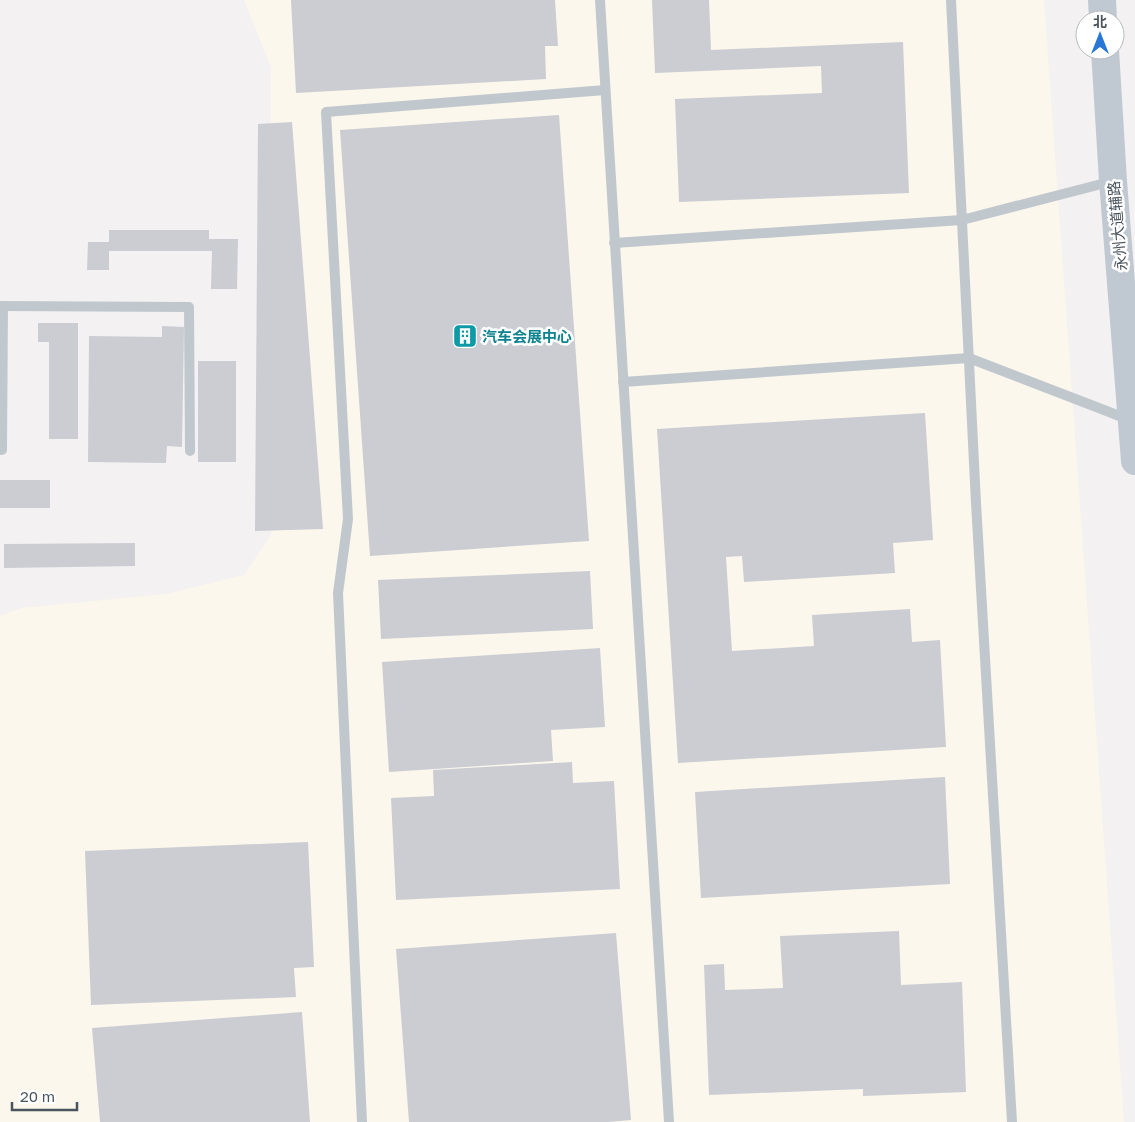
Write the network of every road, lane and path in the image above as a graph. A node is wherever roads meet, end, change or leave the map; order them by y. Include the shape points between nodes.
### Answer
1 (600, 0) edge
2 (951, 0) edge
3 (1106, 60) edge
4 (605, 90) junction
5 (1113, 181) junction
6 (962, 220) junction
7 (614, 243) junction
8 (1, 306) edge
9 (969, 358) junction
10 (623, 382) junction
11 (1133, 421) junction
12 (0, 450) edge
13 (190, 451) dead end
14 (1135, 461) edge
15 (362, 1122) edge
16 (669, 1122) edge
17 (1012, 1122) edge

1 - 4 lane
2 - 6 lane
3 - 5 main road, 永州大道辅路
4 - 7 lane
4 - 15 lane via 326,112 348,519 338,593
5 - 6 lane
5 - 11 main road, 永州大道辅路
6 - 7 lane
6 - 9 lane
7 - 10 lane
8 - 12 lane
8 - 13 lane via 189,307
9 - 10 lane
9 - 11 lane
9 - 17 lane
10 - 16 lane
11 - 14 main road, 永州大道辅路

